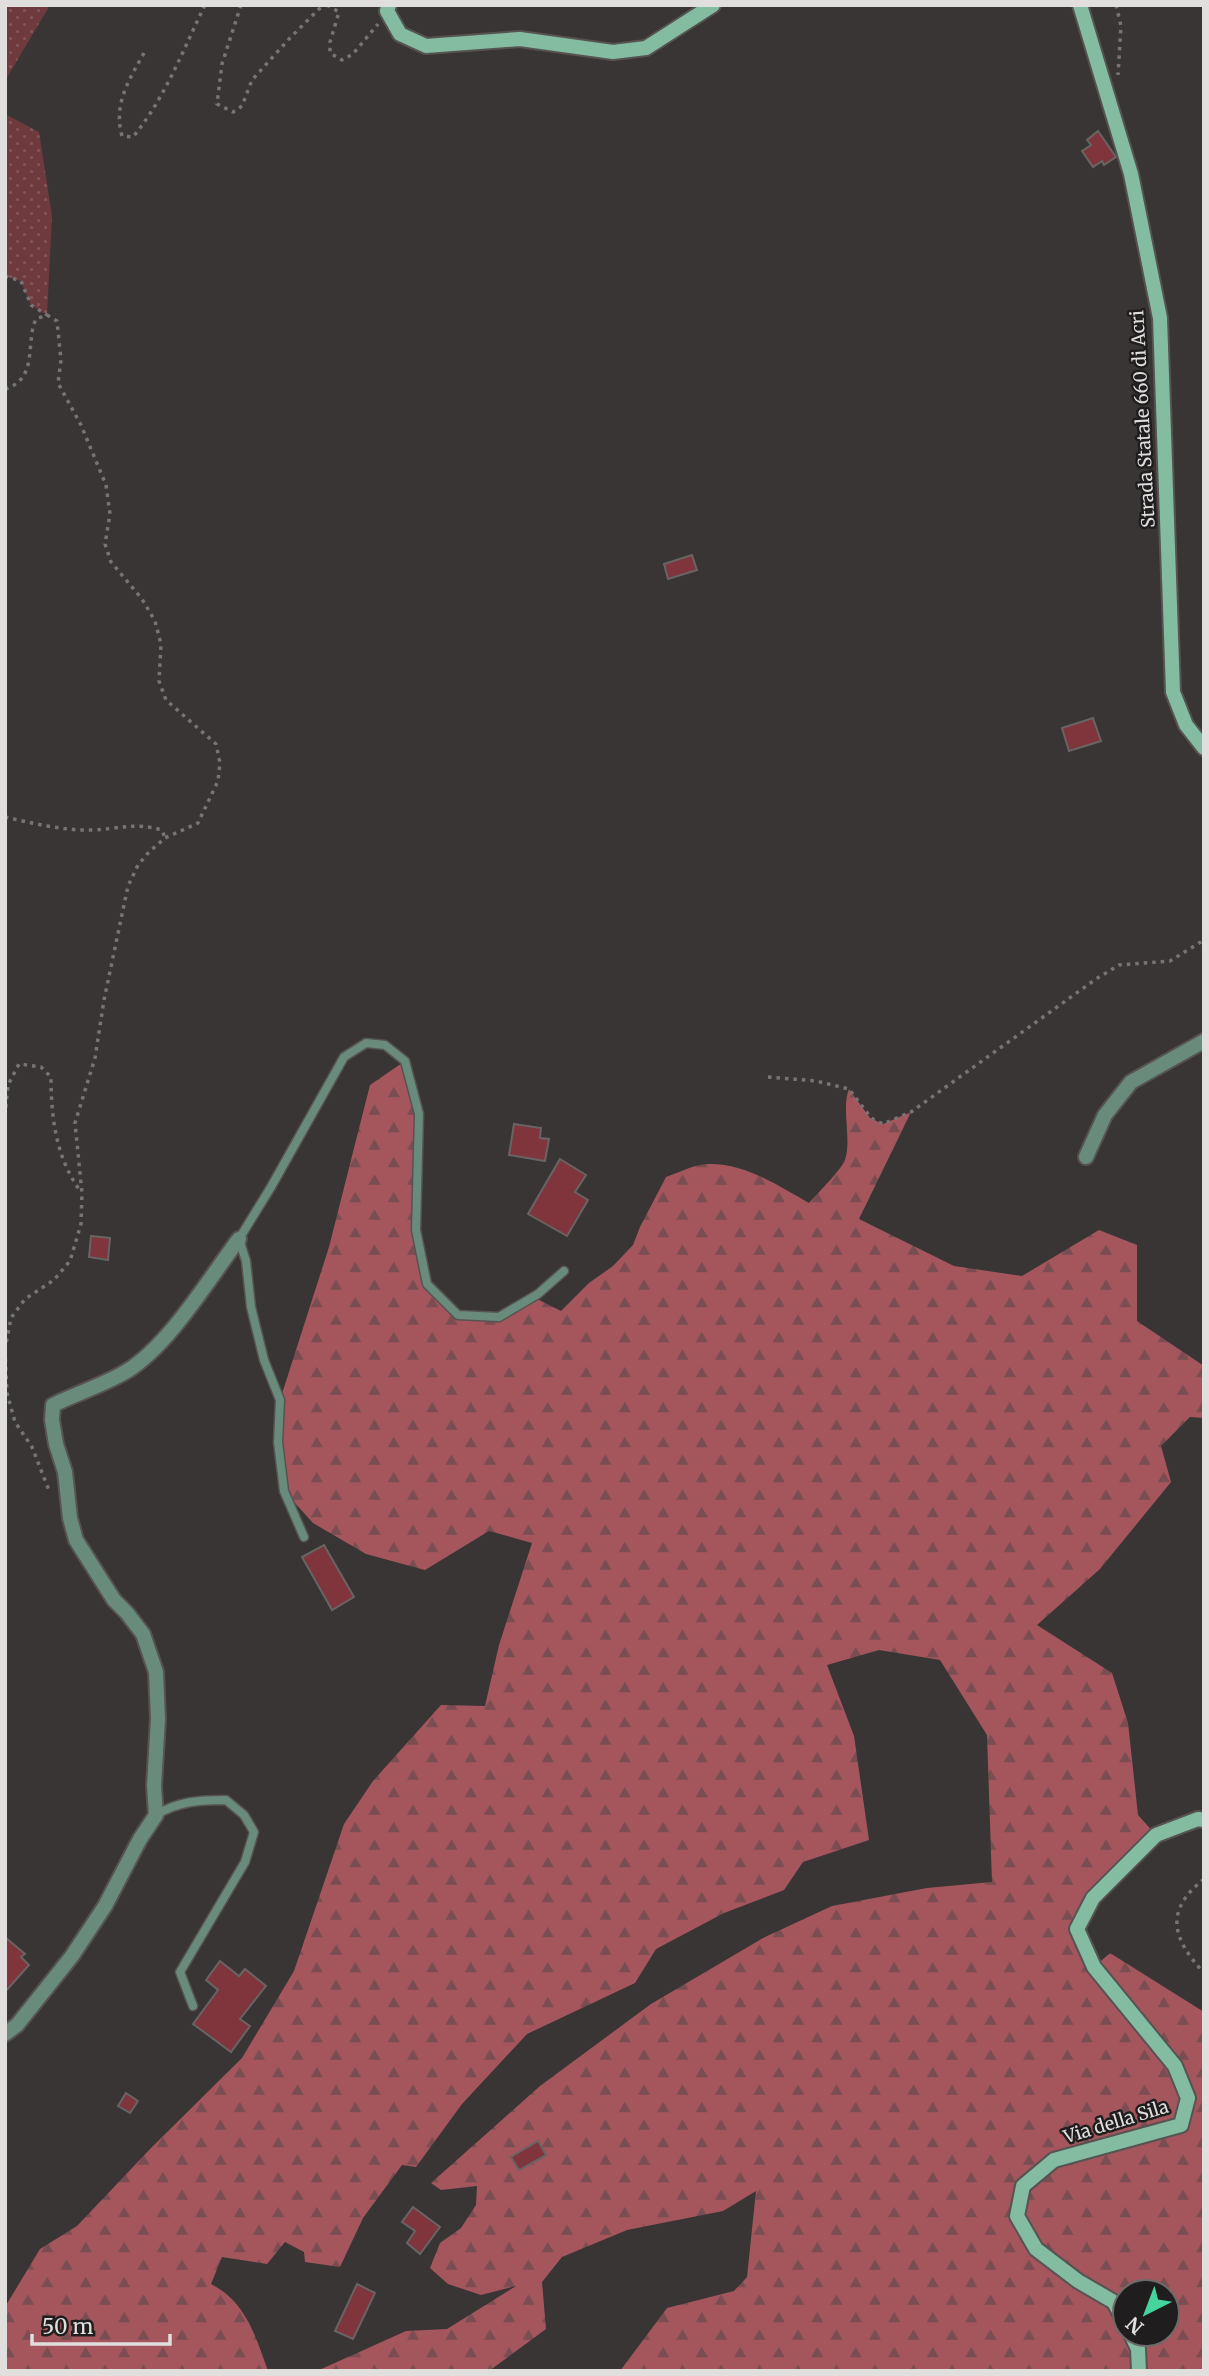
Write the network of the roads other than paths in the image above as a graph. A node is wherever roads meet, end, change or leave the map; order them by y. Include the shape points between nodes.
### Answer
1 (713, 5) edge
2 (1080, 5) edge
3 (388, 8) edge
4 (1204, 748) edge
5 (1204, 1041) edge
6 (1086, 1157) dead end
7 (239, 1239) junction
8 (564, 1271) dead end
9 (304, 1537) dead end
10 (156, 1815) junction
11 (1204, 1820) edge
12 (193, 2006) dead end
13 (5, 2034) edge
14 (1111, 2300) edge
15 (1137, 2348) edge
16 (1139, 2371) edge

1 - 3 main road via 646,48 613,52 520,39 426,46 400,34
2 - 4 main road, Strada Statale 660 di Acri via 1131,174 1160,318 1173,692 1186,725
5 - 6 street via 1131,1082 1105,1115
7 - 8 lane via 344,1057 366,1043 385,1045 405,1061 419,1114 416,1230 427,1284 458,1315 499,1317 538,1294
7 - 9 lane via 264,1360 280,1400 278,1442 284,1491
7 - 10 street via 169,1334 142,1360 108,1382 53,1405 55,1444 65,1472 76,1540 142,1634 156,1672
10 - 12 lane via 171,1806 226,1800 244,1815 254,1832 245,1862 180,1972
10 - 13 street via 72,1956 18,2025
11 - 14 main road, Via della Sila via 1156,1835 1093,1898 1077,1929 1094,1967 1175,2066 1188,2098 1181,2125 1054,2160 1023,2186 1017,2216 1036,2249
15 - 16 main road

